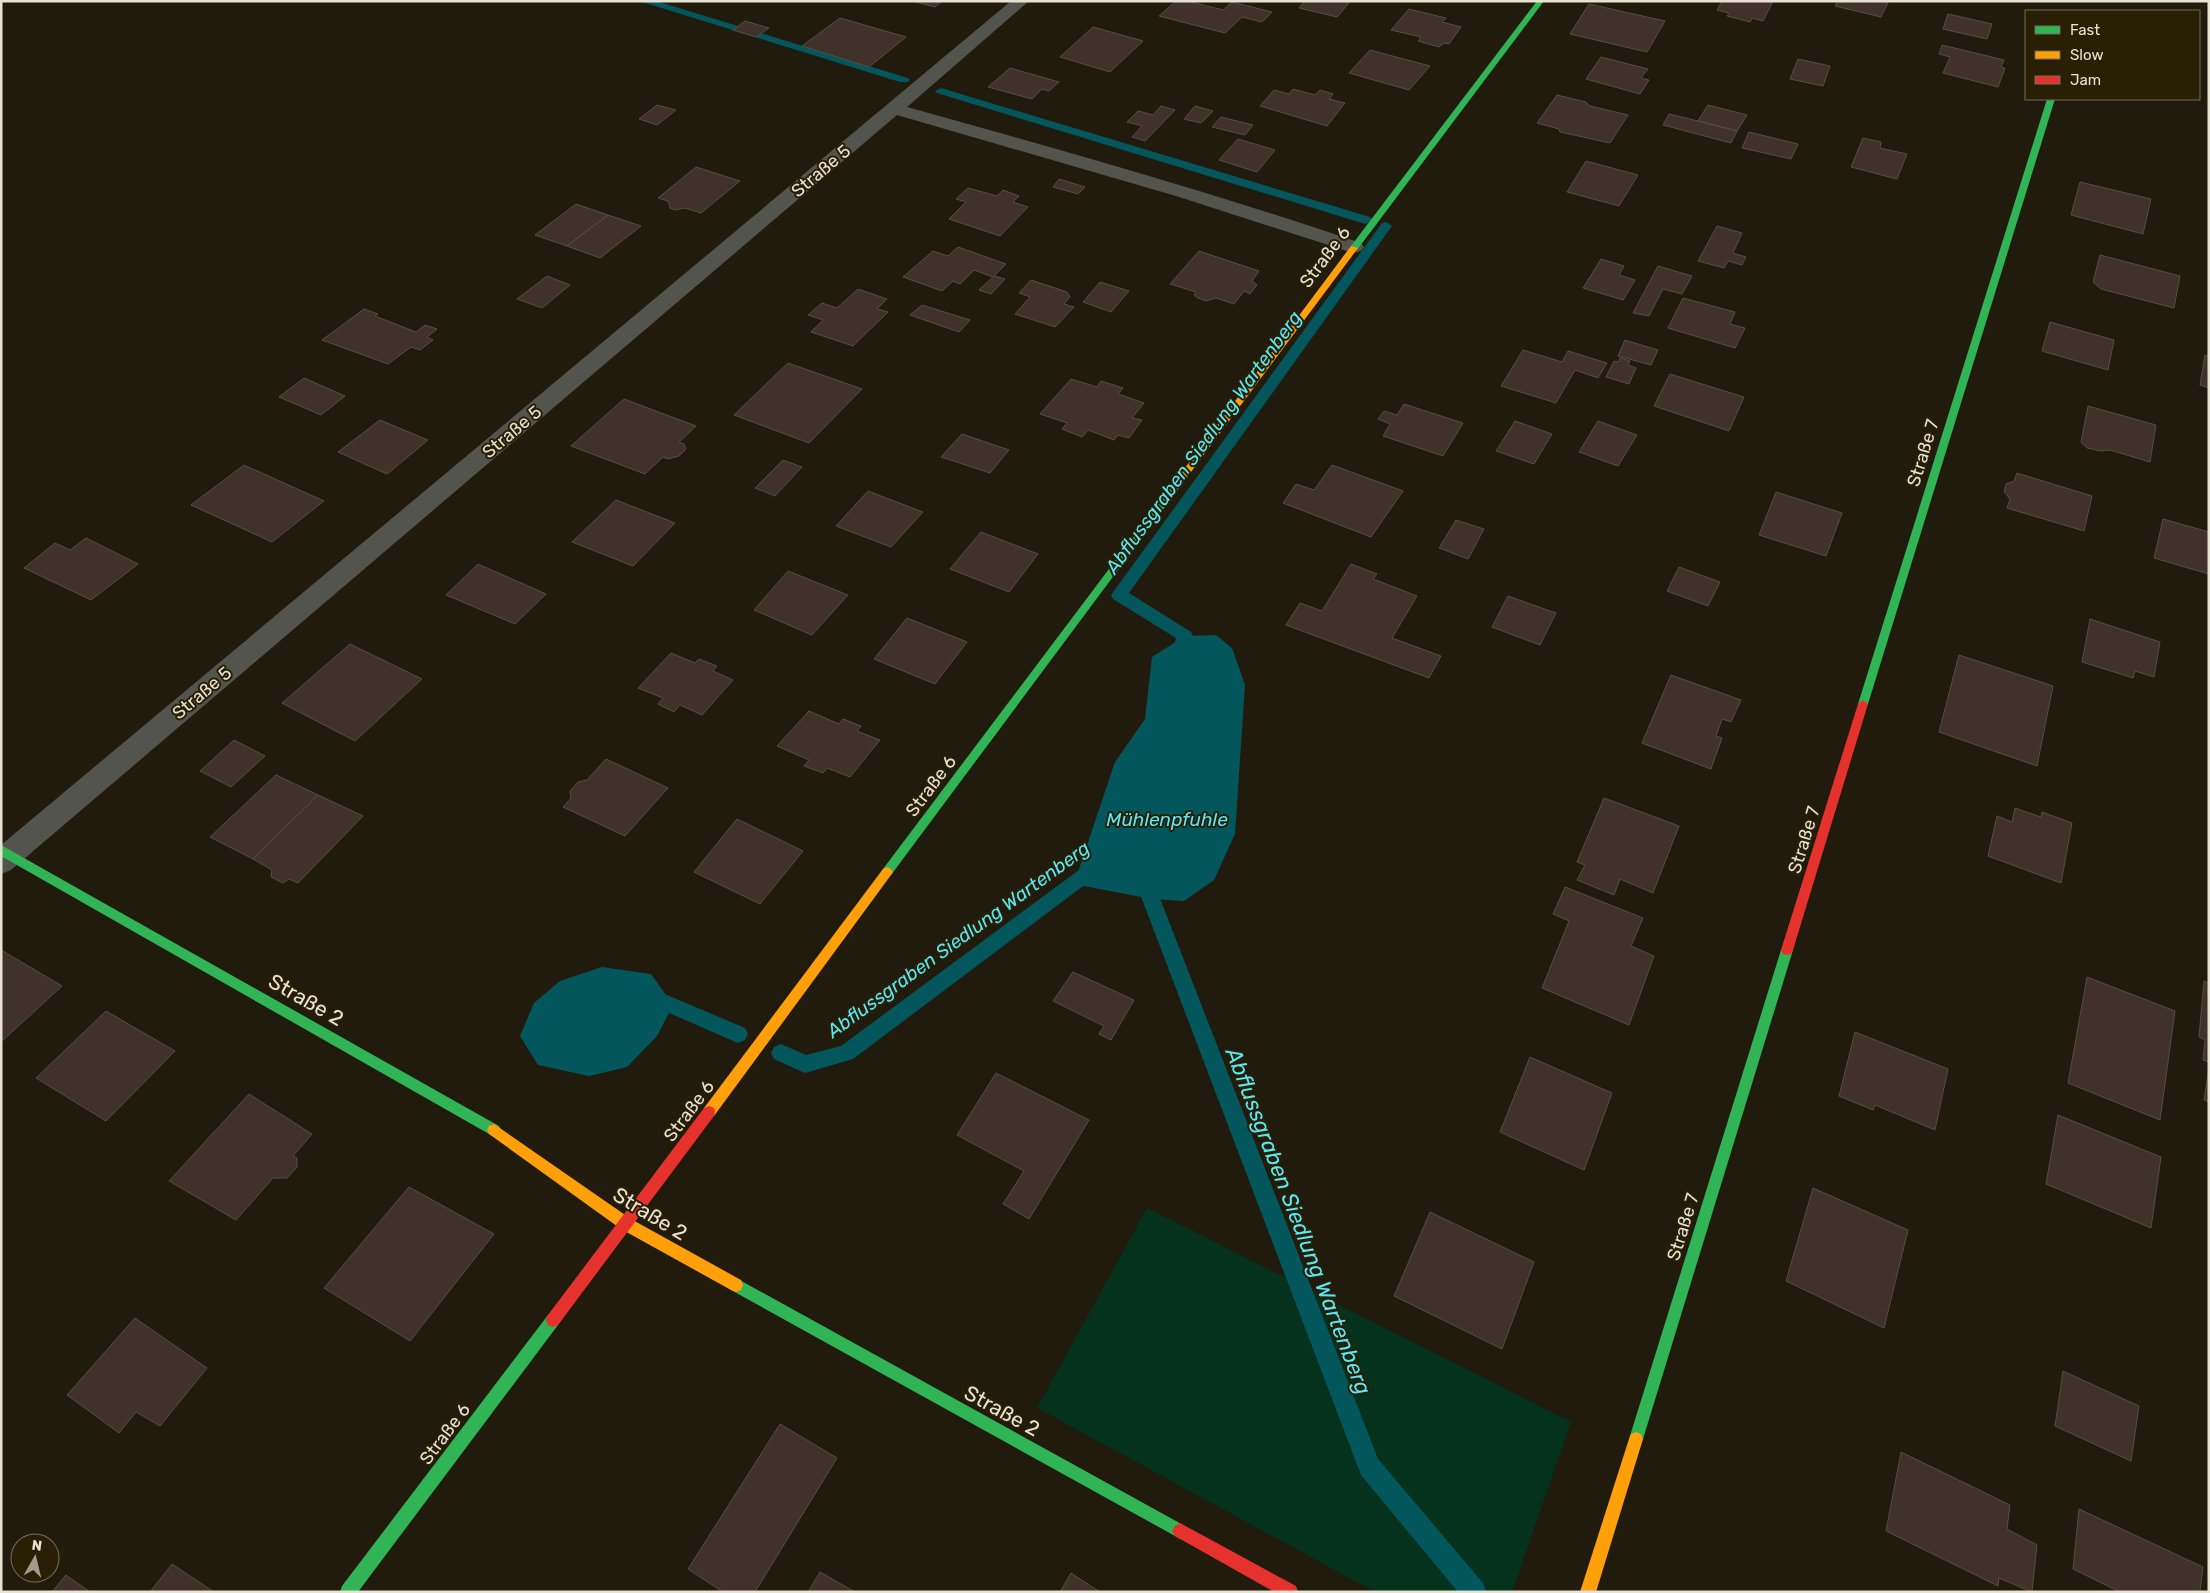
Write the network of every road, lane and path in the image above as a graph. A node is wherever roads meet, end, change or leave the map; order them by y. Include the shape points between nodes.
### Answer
1 (1021, 1) edge
2 (1541, 1) edge
3 (2051, 100) edge
4 (895, 109) junction
5 (1354, 247) junction
6 (4, 856) edge
7 (626, 1224) junction
8 (348, 1592) edge
9 (1290, 1592) edge
10 (1588, 1592) edge

1 - 4 street, Straße 5
2 - 5 street, Straße 6
3 - 10 street, Straße 7
4 - 5 street via 1107,167 1251,211
4 - 6 street, Straße 5
5 - 7 street, Straße 6
6 - 7 street, Straße 2 via 489,1126
7 - 8 street, Straße 6
7 - 9 street, Straße 2

